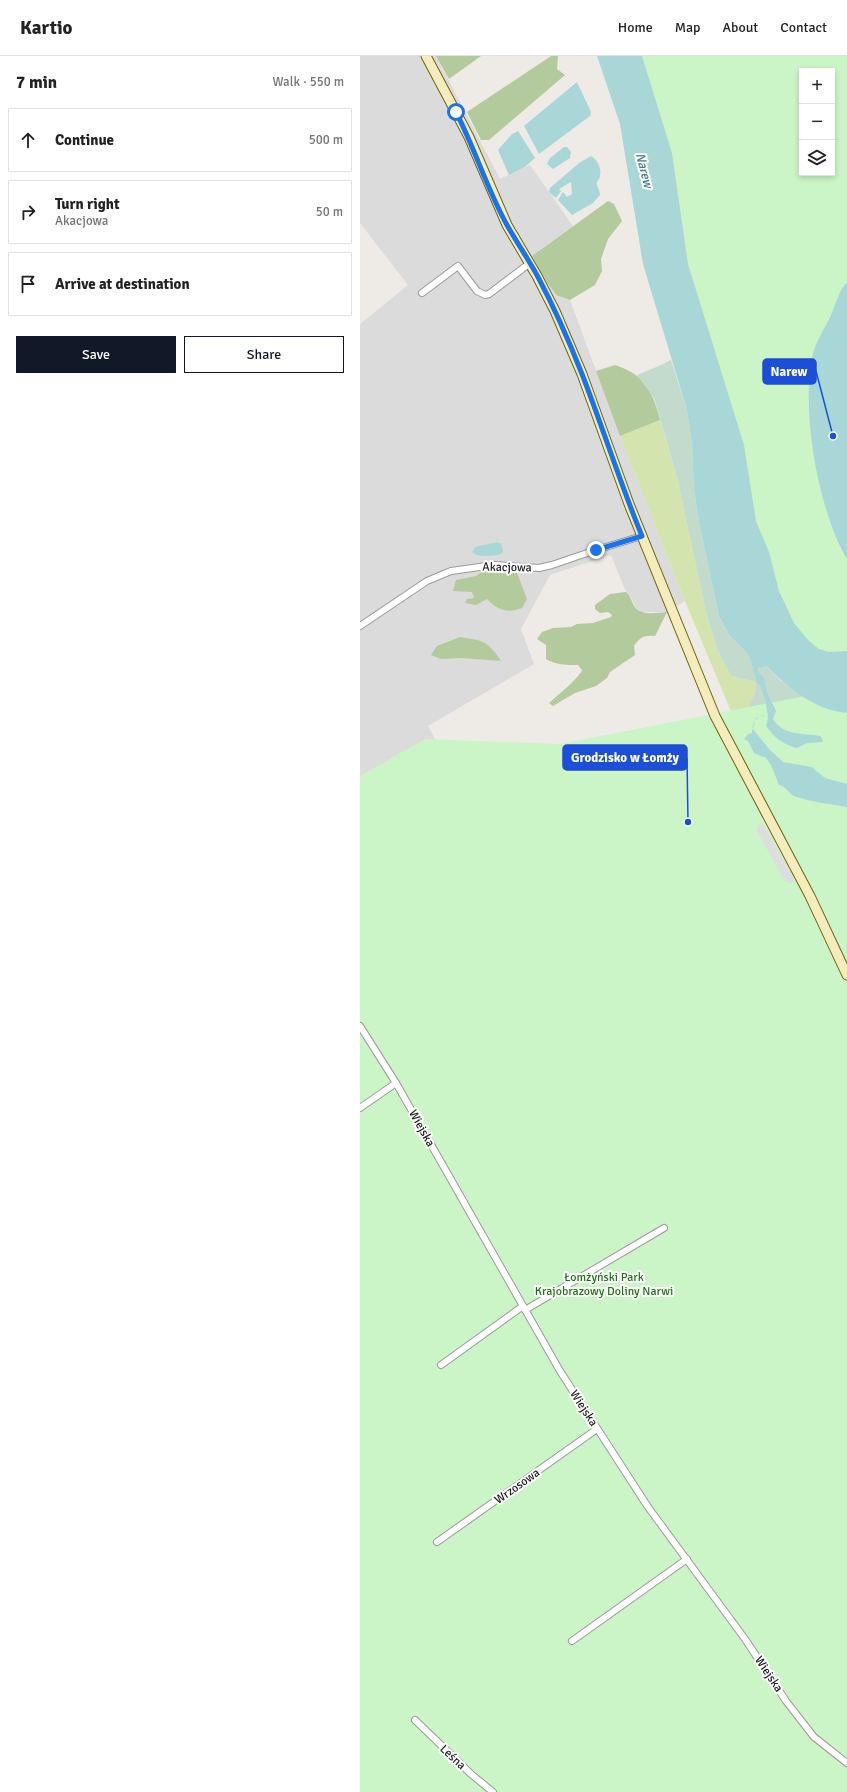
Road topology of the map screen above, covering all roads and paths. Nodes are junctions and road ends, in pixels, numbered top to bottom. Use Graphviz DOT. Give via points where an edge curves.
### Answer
graph roads {
  1 [pos="426,56"];
  2 [pos="530,263"];
  3 [pos="422,293"];
  4 [pos="642,536"];
  5 [pos="360,626"];
  6 [pos="847,975"];
  7 [pos="360,1026"];
  8 [pos="396,1083"];
  9 [pos="360,1108"];
  10 [pos="664,1228"];
  11 [pos="524,1308"];
  12 [pos="441,1365"];
  13 [pos="598,1429"];
  14 [pos="437,1542"];
  15 [pos="687,1559"];
  16 [pos="572,1641"];
  17 [pos="415,1720"];
  18 [pos="847,1763"];
  19 [pos="493,1792"];
  1 -- 2 [label="street" via="469,137 507,225"];
  2 -- 3 [label="street" via="485,295 477,291 458,266"];
  2 -- 4 [label="street" via="555,310 582,374"];
  4 -- 5 [label="street, Akacjowa" via="546,566 529,568 494,565 451,571 428,581"];
  4 -- 6 [label="street" via="715,716 810,896"];
  7 -- 8 [label="street, Wiejska"];
  8 -- 9 [label="street"];
  8 -- 11 [label="street, Wiejska"];
  10 -- 11 [label="street"];
  11 -- 12 [label="street"];
  11 -- 13 [label="street, Wiejska" via="560,1371"];
  13 -- 14 [label="street, Wrzosowa"];
  13 -- 15 [label="street, Wiejska" via="648,1507"];
  15 -- 16 [label="street"];
  15 -- 18 [label="street, Wiejska" via="814,1737"];
  17 -- 19 [label="street, Leśna"];
}
